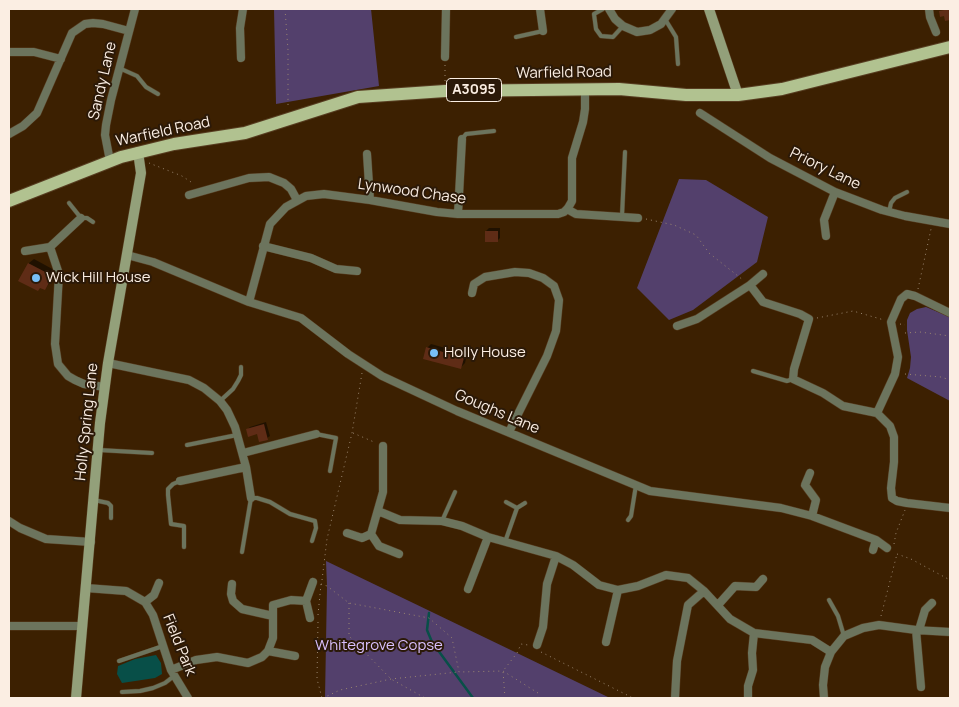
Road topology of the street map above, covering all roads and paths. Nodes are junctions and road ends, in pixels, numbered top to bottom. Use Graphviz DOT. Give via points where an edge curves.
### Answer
graph roads {
  1 [pos="135,9"];
  2 [pos="243,9"];
  3 [pos="285,9"];
  4 [pos="446,9"];
  5 [pos="540,9"];
  6 [pos="603,9"];
  7 [pos="609,9"];
  8 [pos="672,9"];
  9 [pos="709,9"];
  10 [pos="929,9"];
  11 [pos="665,19"];
  12 [pos="623,26"];
  13 [pos="543,31"];
  14 [pos="129,32"];
  15 [pos="936,32"];
  16 [pos="516,37"];
  17 [pos="950,47"];
  18 [pos="9,52"];
  19 [pos="445,57"];
  20 [pos="60,58"];
  21 [pos="241,58"];
  22 [pos="678,64"];
  23 [pos="119,68"];
  24 [pos="585,90"];
  25 [pos="445,91"];
  26 [pos="158,94"];
  27 [pos="738,95"];
  28 [pos="700,113"];
  29 [pos="288,119"];
  30 [pos="494,130"];
  31 [pos="9,134"];
  32 [pos="462,139"];
  33 [pos="138,152"];
  34 [pos="625,152"];
  35 [pos="366,154"];
  36 [pos="110,160"];
  37 [pos="147,162"];
  38 [pos="194,184"];
  39 [pos="835,192"];
  40 [pos="907,192"];
  41 [pos="297,200"];
  42 [pos="370,200"];
  43 [pos="9,201"];
  44 [pos="70,203"];
  45 [pos="567,209"];
  46 [pos="889,212"];
  47 [pos="458,214"];
  48 [pos="622,216"];
  49 [pos="82,218"];
  50 [pos="638,218"];
  51 [pos="94,222"];
  52 [pos="933,222"];
  53 [pos="950,224"];
  54 [pos="826,236"];
  55 [pos="263,246"];
  56 [pos="50,247"];
  57 [pos="25,251"];
  58 [pos="127,255"];
  59 [pos="357,271"];
  60 [pos="763,274"];
  61 [pos="750,285"];
  62 [pos="918,291"];
  63 [pos="472,293"];
  64 [pos="249,302"];
  65 [pos="950,313"];
  66 [pos="809,319"];
  67 [pos="883,320"];
  68 [pos="677,326"];
  69 [pos="905,333"];
  70 [pos="950,336"];
  71 [pos="108,363"];
  72 [pos="364,366"];
  73 [pos="241,367"];
  74 [pos="753,371"];
  75 [pos="905,374"];
  76 [pos="793,379"];
  77 [pos="950,380"];
  78 [pos="104,388"];
  79 [pos="220,401"];
  80 [pos="877,413"];
  81 [pos="509,432"];
  82 [pos="352,433"];
  83 [pos="316,434"];
  84 [pos="237,435"];
  85 [pos="188,445"];
  86 [pos="383,446"];
  87 [pos="97,450"];
  88 [pos="152,453"];
  89 [pos="243,454"];
  90 [pos="246,467"];
  91 [pos="330,471"];
  92 [pos="810,473"];
  93 [pos="180,482"];
  94 [pos="636,485"];
  95 [pos="455,492"];
  96 [pos="250,498"];
  97 [pos="94,500"];
  98 [pos="506,502"];
  99 [pos="525,503"];
  100 [pos="517,508"];
  101 [pos="950,508"];
  102 [pos="905,510"];
  103 [pos="378,511"];
  104 [pos="812,516"];
  105 [pos="111,518"];
  106 [pos="9,520"];
  107 [pos="628,520"];
  108 [pos="442,521"];
  109 [pos="347,533"];
  110 [pos="371,534"];
  111 [pos="488,537"];
  112 [pos="876,540"];
  113 [pos="312,541"];
  114 [pos="91,542"];
  115 [pos="505,542"];
  116 [pos="184,547"];
  117 [pos="889,548"];
  118 [pos="873,550"];
  119 [pos="242,552"];
  120 [pos="399,554"];
  121 [pos="556,556"];
  122 [pos="764,579"];
  123 [pos="950,580"];
  124 [pos="159,583"];
  125 [pos="317,583"];
  126 [pos="232,584"];
  127 [pos="86,588"];
  128 [pos="468,589"];
  129 [pos="618,590"];
  130 [pos="704,591"];
  131 [pos="306,600"];
  132 [pos="829,600"];
  133 [pos="145,602"];
  134 [pos="349,603"];
  135 [pos="932,603"];
  136 [pos="718,605"];
  137 [pos="273,616"];
  138 [pos="310,618"];
  139 [pos="879,625"];
  140 [pos="9,626"];
  141 [pos="83,626"];
  142 [pos="918,630"];
  143 [pos="950,632"];
  144 [pos="754,633"];
  145 [pos="844,636"];
  146 [pos="606,642"];
  147 [pos="163,646"];
  148 [pos="537,646"];
  149 [pos="268,651"];
  150 [pos="831,652"];
  151 [pos="295,656"];
  152 [pos="119,661"];
  153 [pos="503,671"];
  154 [pos="459,672"];
  155 [pos="173,673"];
  156 [pos="391,679"];
  157 [pos="920,687"];
  158 [pos="122,692"];
  159 [pos="76,698"];
  160 [pos="188,698"];
  161 [pos="322,698"];
  162 [pos="425,698"];
  163 [pos="505,698"];
  164 [pos="538,698"];
  165 [pos="633,698"];
  166 [pos="675,698"];
  167 [pos="748,698"];
  168 [pos="824,698"];
  1 -- 14 [label="street, Sandy Lane"];
  2 -- 21 [label="street"];
  3 -- 29 [label="path"];
  4 -- 19 [label="street"];
  5 -- 13 [label="street"];
  6 -- 12 [label="lane" via="594,14 596,29 601,36 613,37"];
  7 -- 12 [label="street"];
  8 -- 11 [label="street"];
  9 -- 27 [label="street"];
  10 -- 15 [label="street"];
  11 -- 12 [label="street" via="650,30 637,32"];
  11 -- 22 [label="lane" via="676,37"];
  13 -- 16 [label="lane"];
  14 -- 20 [label="street" via="103,24 85,24 72,33"];
  14 -- 23 [label="street, Sandy Lane"];
  17 -- 27 [label="main road, Warfield Road / A3095" via="782,89"];
  18 -- 20 [label="street" via="34,52"];
  19 -- 25 [label="path"];
  20 -- 31 [label="street" via="36,113"];
  23 -- 26 [label="lane" via="137,76 146,88"];
  23 -- 36 [label="street, Sandy Lane" via="106,124"];
  24 -- 25 [label="main road, Warfield Road / A3095"];
  24 -- 27 [label="main road, Warfield Road / A3095"];
  24 -- 45 [label="street" via="586,109 572,158 572,201"];
  25 -- 29 [label="main road, Warfield Road / A3095" via="358,97"];
  28 -- 39 [label="street, Priory Lane" via="770,158"];
  29 -- 33 [label="main road, Warfield Road / A3095" via="245,133"];
  30 -- 32 [label="lane" via="466,134"];
  32 -- 47 [label="street"];
  33 -- 36 [label="main road, Warfield Road / A3095"];
  33 -- 58 [label="street, Holly Spring Lane" via="141,173"];
  34 -- 48 [label="lane"];
  35 -- 42 [label="street"];
  36 -- 43 [label="main road, Warfield Road / A3095"];
  37 -- 38 [label="path"];
  38 -- 41 [label="street" via="193,194 249,178 269,177 284,183"];
  39 -- 46 [label="street, Priory Lane"];
  39 -- 54 [label="street" via="824,220"];
  40 -- 46 [label="lane" via="895,198"];
  41 -- 42 [label="street, Lynwood Chase" via="324,194"];
  41 -- 55 [label="street, Lynwood Chase" via="270,224"];
  42 -- 47 [label="street, Lynwood Chase"];
  44 -- 49 [label="lane"];
  45 -- 47 [label="street, Lynwood Chase" via="558,214"];
  45 -- 48 [label="street, Lynwood Chase" via="576,214"];
  46 -- 52 [label="street, Priory Lane"];
  48 -- 50 [label="street, Lynwood Chase"];
  49 -- 51 [label="lane"];
  49 -- 56 [label="street"];
  50 -- 61 [label="path" via="674,225 696,235 709,253"];
  52 -- 53 [label="street, Priory Lane"];
  52 -- 62 [label="path"];
  55 -- 59 [label="street" via="311,258 336,269"];
  55 -- 64 [label="street, Lynwood Chase"];
  56 -- 57 [label="street"];
  56 -- 78 [label="street" via="59,274 55,344 58,364 75,380"];
  58 -- 64 [label="street, Goughs Lane"];
  58 -- 71 [label="street, Holly Spring Lane"];
  60 -- 61 [label="street"];
  61 -- 66 [label="street" via="763,302"];
  61 -- 68 [label="street" via="697,318"];
  63 -- 81 [label="street" via="474,284 484,276 529,273 554,286 559,300 556,331 547,356"];
  64 -- 72 [label="street, Goughs Lane" via="301,318"];
  65 -- 80 [label="street" via="915,296 907,294 901,299 891,322 898,357 895,374"];
  66 -- 67 [label="path" via="853,312"];
  66 -- 76 [label="street"];
  69 -- 70 [label="path"];
  71 -- 78 [label="street, Holly Spring Lane"];
  71 -- 79 [label="street" via="189,380"];
  72 -- 81 [label="street, Goughs Lane"];
  72 -- 82 [label="path"];
  73 -- 79 [label="lane" via="238,381"];
  74 -- 76 [label="lane" via="787,381"];
  75 -- 77 [label="path"];
  76 -- 80 [label="street" via="843,406"];
  78 -- 87 [label="street, Holly Spring Lane"];
  79 -- 84 [label="street"];
  80 -- 101 [label="street" via="890,426 894,437 892,498"];
  81 -- 94 [label="street, Goughs Lane"];
  82 -- 86 [label="path"];
  82 -- 125 [label="path"];
  83 -- 89 [label="street"];
  83 -- 91 [label="lane" via="336,438"];
  84 -- 85 [label="lane"];
  84 -- 89 [label="street"];
  86 -- 103 [label="street" via="383,492"];
  87 -- 88 [label="lane"];
  87 -- 97 [label="street, Holly Spring Lane"];
  89 -- 90 [label="street"];
  90 -- 93 [label="street"];
  90 -- 96 [label="street"];
  92 -- 104 [label="street" via="805,485 816,500"];
  93 -- 116 [label="lane" via="168,489 168,495 171,524 184,526"];
  94 -- 104 [label="street, Goughs Lane" via="650,491 781,508"];
  94 -- 107 [label="lane"];
  95 -- 108 [label="lane"];
  96 -- 113 [label="lane" via="264,500 290,514 315,521"];
  96 -- 119 [label="lane"];
  97 -- 105 [label="lane" via="108,503"];
  97 -- 114 [label="street, Holly Spring Lane"];
  98 -- 100 [label="lane"];
  99 -- 100 [label="lane"];
  100 -- 115 [label="lane"];
  102 -- 117 [label="path" via="894,543"];
  103 -- 108 [label="street" via="400,520"];
  103 -- 110 [label="street"];
  104 -- 112 [label="street, Goughs Lane"];
  106 -- 114 [label="street" via="26,532 46,539"];
  108 -- 111 [label="street"];
  109 -- 110 [label="street" via="362,538"];
  110 -- 120 [label="street" via="379,546"];
  111 -- 115 [label="street"];
  111 -- 128 [label="street"];
  112 -- 117 [label="street, Goughs Lane"];
  112 -- 118 [label="street"];
  114 -- 127 [label="street, Holly Spring Lane"];
  115 -- 121 [label="street"];
  121 -- 129 [label="street" via="599,585"];
  121 -- 148 [label="street" via="547,584"];
  122 -- 136 [label="street" via="756,586 735,586"];
  123 -- 139 [label="path" via="897,554"];
  124 -- 133 [label="street, Field Park" via="154,595"];
  125 -- 131 [label="street"];
  125 -- 134 [label="path" via="328,586"];
  125 -- 161 [label="path" via="317,680"];
  126 -- 137 [label="street" via="233,601 242,609"];
  127 -- 133 [label="street, Field Park" via="126,591"];
  127 -- 141 [label="street, Holly Spring Lane"];
  129 -- 130 [label="street" via="666,575 688,578"];
  129 -- 146 [label="street"];
  130 -- 136 [label="street"];
  130 -- 166 [label="street" via="688,605 677,661"];
  131 -- 137 [label="street" via="273,605"];
  131 -- 138 [label="street"];
  132 -- 145 [label="lane"];
  133 -- 147 [label="street, Field Park"];
  134 -- 154 [label="path" via="429,618 452,638"];
  134 -- 156 [label="path" via="350,636"];
  135 -- 142 [label="street" via="925,610"];
  136 -- 144 [label="street" via="730,619"];
  137 -- 149 [label="street" via="273,638"];
  139 -- 142 [label="street"];
  139 -- 145 [label="street"];
  140 -- 141 [label="street"];
  141 -- 159 [label="street, Holly Spring Lane"];
  142 -- 143 [label="street"];
  142 -- 157 [label="street"];
  144 -- 150 [label="street" via="812,640"];
  144 -- 167 [label="street"];
  145 -- 150 [label="street"];
  147 -- 152 [label="lane"];
  147 -- 155 [label="street, Field Park"];
  148 -- 153 [label="path" via="521,644"];
  148 -- 165 [label="path" via="543,654"];
  149 -- 151 [label="street"];
  149 -- 155 [label="street" via="248,663 217,657 196,660"];
  150 -- 168 [label="street" via="824,667"];
  153 -- 154 [label="path"];
  153 -- 163 [label="path"];
  153 -- 164 [label="path" via="538,693"];
  154 -- 156 [label="path"];
  155 -- 158 [label="lane" via="165,683 153,688"];
  155 -- 160 [label="street, Field Park"];
  156 -- 161 [label="path" via="340,690"];
  156 -- 162 [label="path"];
}
